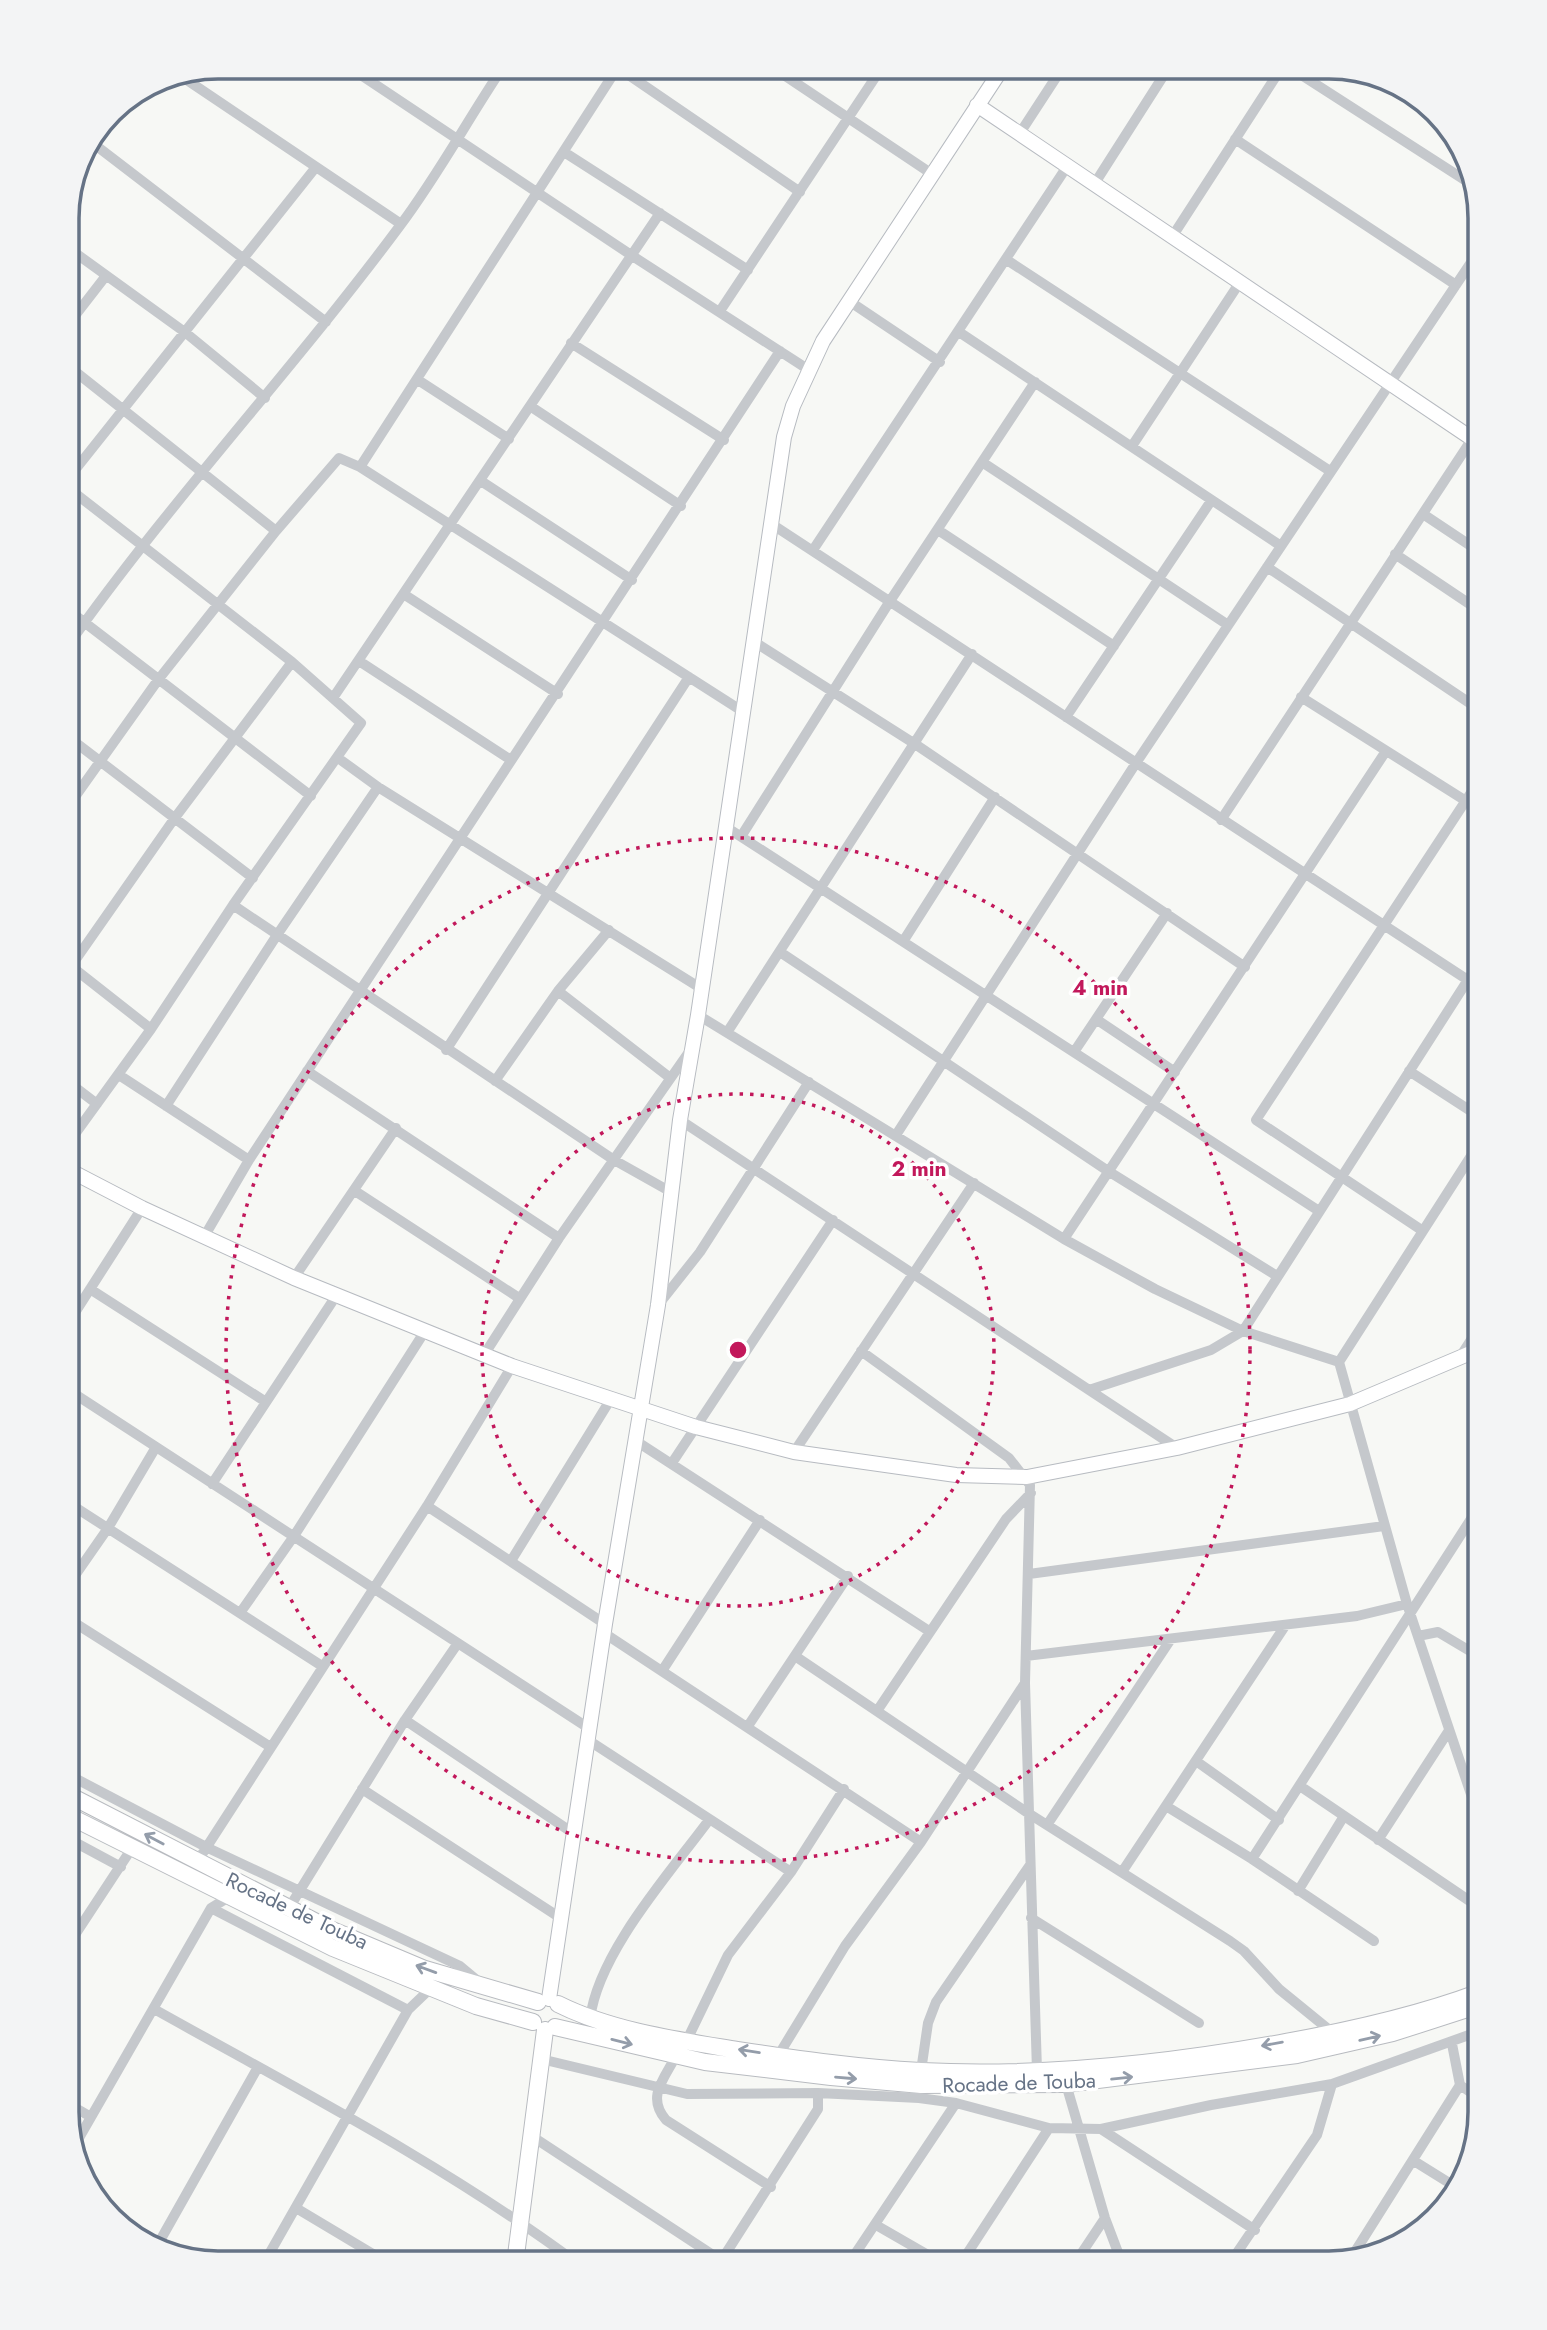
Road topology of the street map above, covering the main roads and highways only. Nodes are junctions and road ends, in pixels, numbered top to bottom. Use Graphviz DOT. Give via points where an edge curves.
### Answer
graph roads {
  1 [pos="79,1801"];
  2 [pos="79,1822"];
  3 [pos="1468,1996"];
  4 [pos="548,2002"];
  5 [pos="1468,2010"];
  6 [pos="544,2027"];
  7 [pos="920,2085"];
  8 [pos="517,2251"];
  4 -- 1 [label="main road, Rocade de Touba, one-way" via="425,1969 289,1908"];
  2 -- 6 [label="main road, Rocade de Touba" via="333,1948 430,1989"];
  3 -- 7 [label="main road, Rocade de Touba, one-way" via="1333,2033 1224,2053"];
  4 -- 6 [label="main road" via="531,2011"];
  4 -- 6 [label="main road" via="561,2019"];
  7 -- 4 [label="main road, Rocade de Touba, one-way" via="686,2042 590,2019"];
  7 -- 5 [label="main road, Rocade de Touba, one-way" via="1066,2084 1297,2055"];
  6 -- 7 [label="main road, Rocade de Touba, one-way" via="765,2070"];
  6 -- 8 [label="main road"];
}
